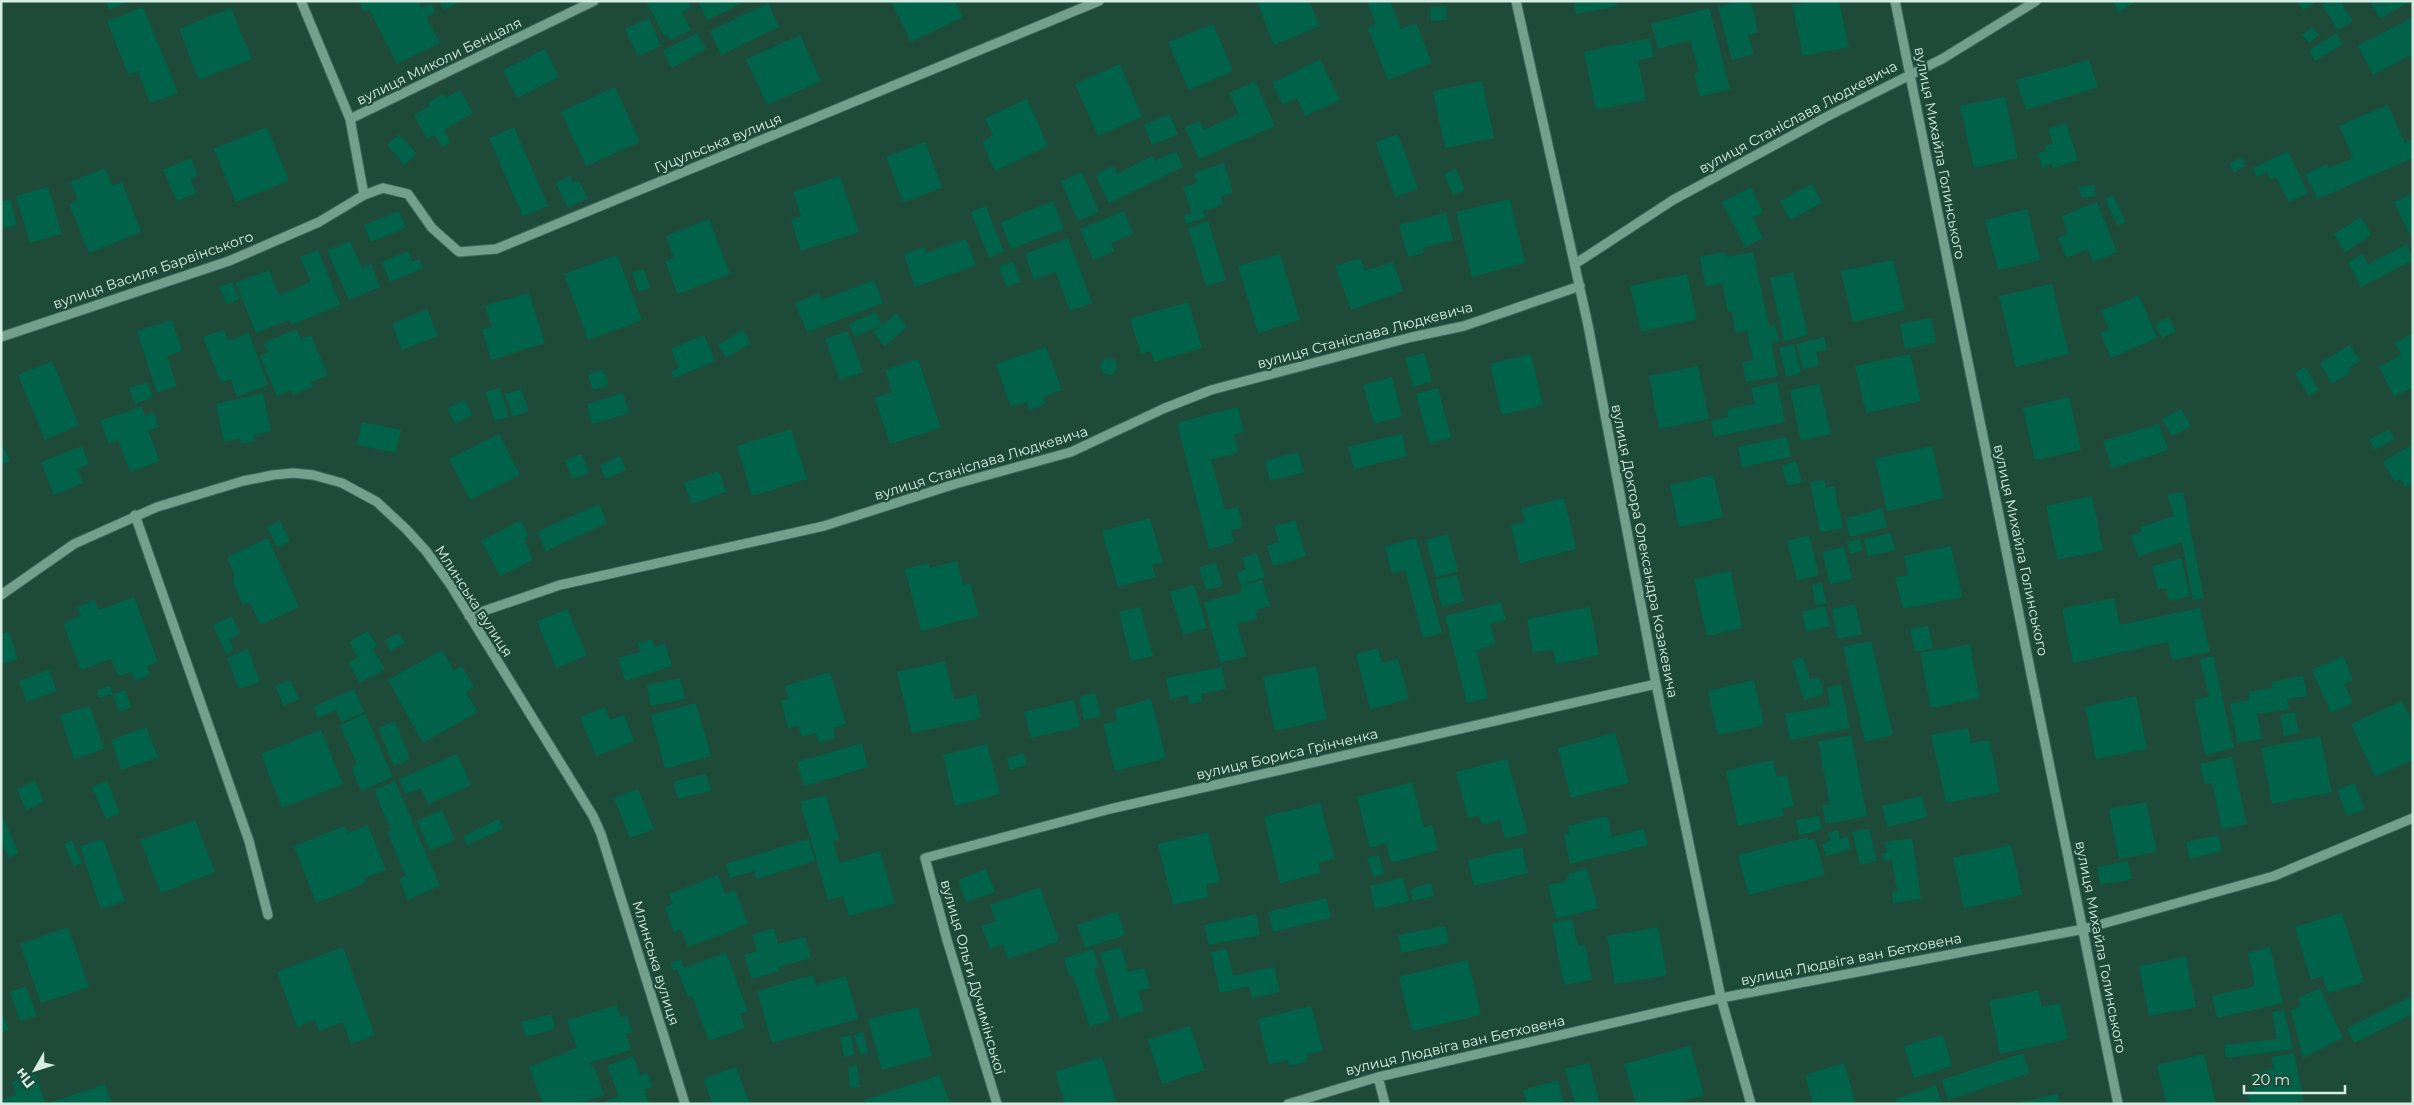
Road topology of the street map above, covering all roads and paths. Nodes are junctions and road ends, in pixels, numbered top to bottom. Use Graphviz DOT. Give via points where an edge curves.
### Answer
graph roads {
  1 [pos="301,1"];
  2 [pos="594,1"];
  3 [pos="1099,1"];
  4 [pos="1516,1"];
  5 [pos="1895,1"];
  6 [pos="2036,1"];
  7 [pos="1910,73"];
  8 [pos="350,120"];
  9 [pos="364,195"];
  10 [pos="1575,264"];
  11 [pos="1580,286"];
  12 [pos="1,337"];
  13 [pos="135,516"];
  14 [pos="1,595"];
  15 [pos="469,616"];
  16 [pos="1656,684"];
  17 [pos="2413,818"];
  18 [pos="925,858"];
  19 [pos="268,915"];
  20 [pos="2084,929"];
  21 [pos="1721,998"];
  22 [pos="1378,1077"];
  23 [pos="685,1104"];
  24 [pos="997,1104"];
  25 [pos="1288,1104"];
  26 [pos="1385,1104"];
  27 [pos="1752,1104"];
  28 [pos="2118,1104"];
  1 -- 8 [label="street, вулиця Миколи Бенцаля"];
  2 -- 8 [label="street, вулиця Миколи Бенцаля"];
  3 -- 9 [label="street, Гуцульська вулиця" via="496,249 459,252 432,228 408,194 383,188"];
  4 -- 10 [label="street, вулиця Доктора Олександра Козакевича"];
  5 -- 7 [label="street, вулиця Михайла Голинського"];
  6 -- 7 [label="street, вулиця Станіслава Людкевича" via="1942,59"];
  7 -- 10 [label="street, вулиця Станіслава Людкевича" via="1674,200"];
  7 -- 20 [label="street, вулиця Михайла Голинського"];
  8 -- 9 [label="street, вулиця Миколи Бенцаля"];
  9 -- 12 [label="street, вулиця Василя Барвінського" via="319,222 228,261"];
  10 -- 11 [label="street, вулиця Доктора Олександра Козакевича"];
  11 -- 15 [label="street, вулиця Станіслава Людкевича" via="1464,326 1210,390 1071,452 955,484 824,526 560,585"];
  11 -- 16 [label="street, вулиця Доктора Олександра Козакевича"];
  13 -- 14 [label="street, Млинська вулиця" via="74,544"];
  13 -- 15 [label="street, Млинська вулиця" via="205,492 266,477 293,473 322,477 360,492 392,514 426,551"];
  13 -- 19 [label="street" via="249,841"];
  15 -- 23 [label="street, Млинська вулиця" via="583,798 601,834"];
  16 -- 18 [label="street, вулиця Бориса Грінченка" via="1110,809"];
  16 -- 21 [label="street, вулиця Доктора Олександра Козакевича"];
  17 -- 20 [label="street, вулиця Людвіга ван Бетховена" via="2274,876"];
  18 -- 24 [label="street, вулиця Ольги Дучимінської"];
  20 -- 21 [label="street, вулиця Людвіга ван Бетховена"];
  20 -- 28 [label="street, вулиця Михайла Голинського"];
  21 -- 22 [label="street, вулиця Людвіга ван Бетховена"];
  21 -- 27 [label="street, вулиця Доктора Олександра Козакевича"];
  22 -- 25 [label="street, вулиця Людвіга ван Бетховена"];
  22 -- 26 [label="street"];
}
